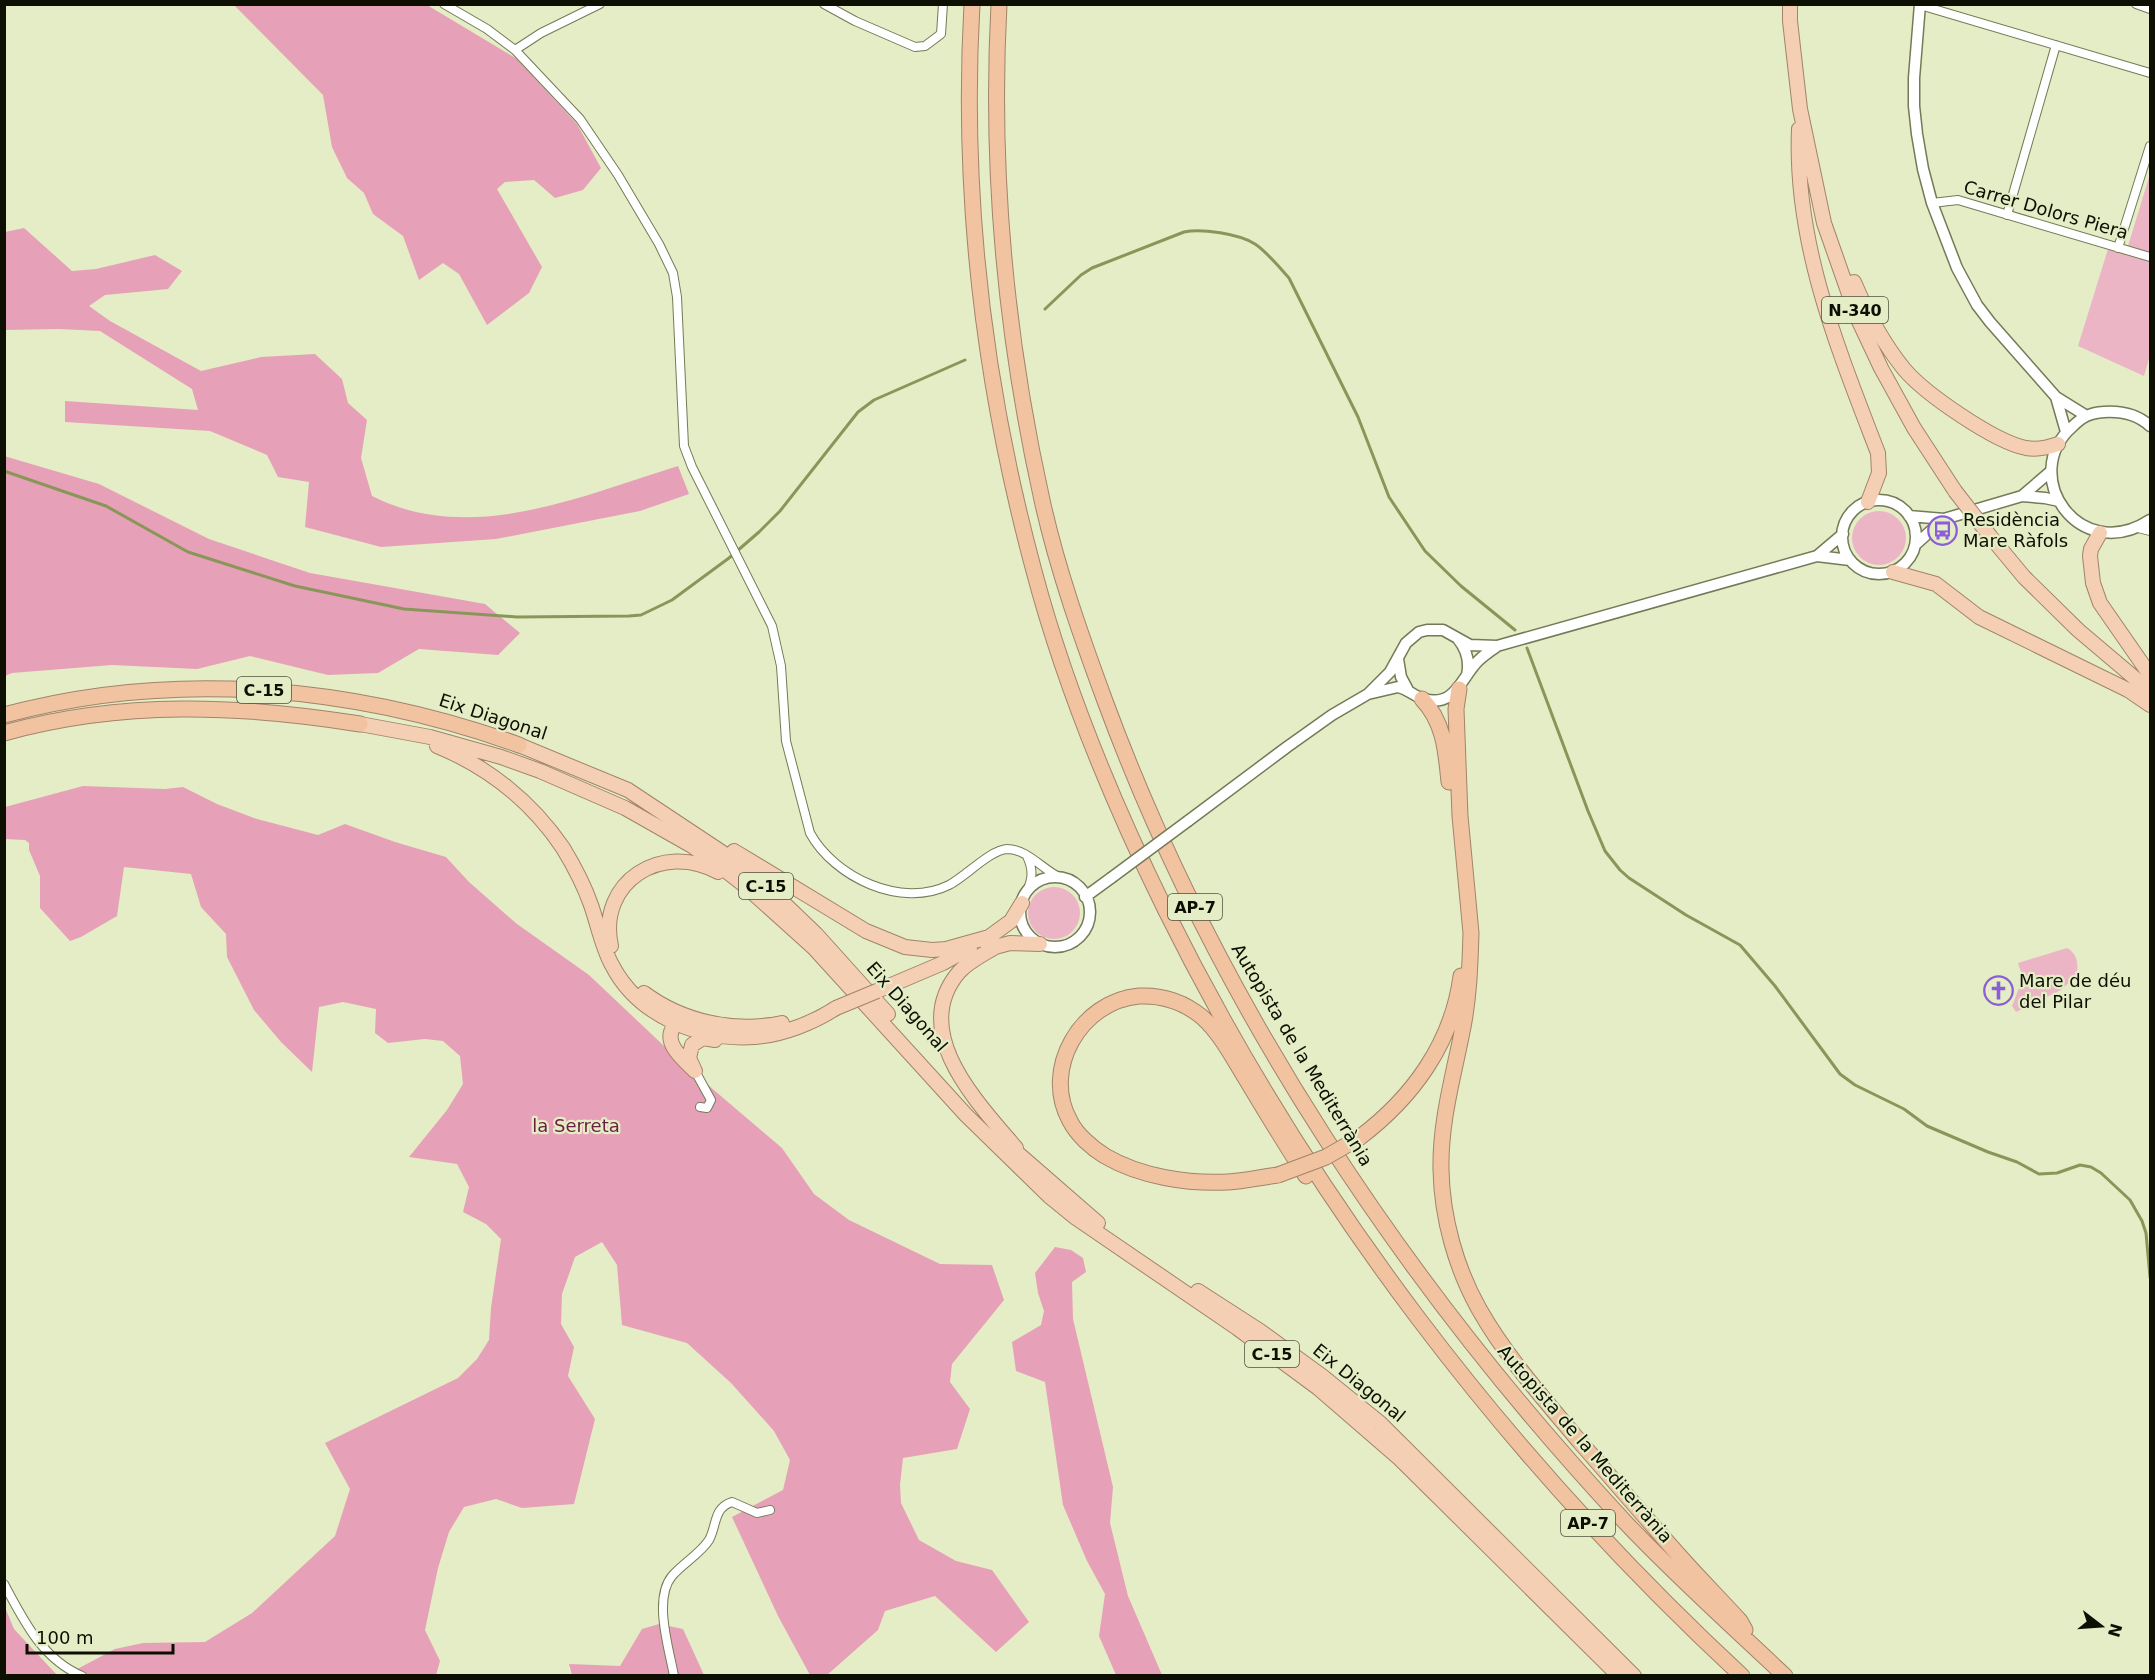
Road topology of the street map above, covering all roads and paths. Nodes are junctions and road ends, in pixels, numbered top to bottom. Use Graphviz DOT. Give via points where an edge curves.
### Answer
graph roads {
  1 [pos="444,4"];
  2 [pos="600,4"];
  3 [pos="824,4"];
  4 [pos="943,4"];
  5 [pos="972,4"];
  6 [pos="999,4"];
  7 [pos="1790,4"];
  8 [pos="2136,4"];
  9 [pos="1920,5"];
  10 [pos="2151,9"];
  11 [pos="2056,45"];
  12 [pos="515,50"];
  13 [pos="2151,73"];
  14 [pos="1800,109"];
  15 [pos="2151,146"];
  16 [pos="1932,203"];
  17 [pos="2007,214"];
  18 [pos="2118,248"];
  19 [pos="2151,257"];
  20 [pos="2056,397"];
  21 [pos="2085,415"];
  22 [pos="2151,426"];
  23 [pos="2066,432"];
  24 [pos="2058,444"];
  25 [pos="2050,472"];
  26 [pos="2022,496"];
  27 [pos="2059,501"];
  28 [pos="1868,502"];
  29 [pos="1909,516"];
  30 [pos="1944,519"];
  31 [pos="2151,520"];
  32 [pos="2138,528"];
  33 [pos="2151,531"];
  34 [pos="2100,533"];
  35 [pos="1843,534"];
  36 [pos="1915,545"];
  37 [pos="1817,556"];
  38 [pos="1850,560"];
  39 [pos="1893,572"];
  40 [pos="1458,639"];
  41 [pos="1497,646"];
  42 [pos="1398,658"];
  43 [pos="2151,675"];
  44 [pos="1463,682"];
  45 [pos="1408,690"];
  46 [pos="2151,691"];
  47 [pos="1368,694"];
  48 [pos="1422,699"];
  49 [pos="2151,705"];
  50 [pos="4,715"];
  51 [pos="360,724"];
  52 [pos="4,733"];
  53 [pos="519,746"];
  54 [pos="628,790"];
  55 [pos="1024,854"];
  56 [pos="1059,877"];
  57 [pos="1024,897"];
  58 [pos="1085,897"];
  59 [pos="774,910"];
  60 [pos="993,942"];
  61 [pos="1040,944"];
  62 [pos="636,997"];
  63 [pos="678,1024"];
  64 [pos="755,1032"];
  65 [pos="672,1046"];
  66 [pos="694,1071"];
  67 [pos="700,1107"];
  68 [pos="1030,1166"];
  69 [pos="1449,1357"];
  70 [pos="770,1510"];
  71 [pos="4,1584"];
  72 [pos="1755,1648"];
  73 [pos="82,1676"];
  74 [pos="674,1676"];
  75 [pos="1619,1676"];
  76 [pos="1634,1676"];
  77 [pos="1742,1676"];
  78 [pos="1785,1676"];
  1 -- 12 [label="street"];
  2 -- 12 [label="street"];
  3 -- 4 [label="street" via="915,46 925,46 941,34"];
  5 -- 69 [label="highway, AP-7" via="970,180 987,350 1008,468 1034,574 1080,715 1148,873 1240,1049 1338,1205"];
  6 -- 72 [label="highway, Autopista de la Mediterrània / AP-7" via="997,117 1001,225 1011,325 1027,423 1042,501 1068,593 1117,733 1153,819 1213,943 1273,1051 1352,1176 1437,1298 1504,1384 1594,1488 1697,1596"];
  7 -- 14 [label="highway, N-340"];
  8 -- 10 [label="street"];
  9 -- 11 [label="street"];
  9 -- 16 [label="street" via="1914,106"];
  11 -- 13 [label="street"];
  11 -- 17 [label="street"];
  12 -- 55 [label="street" via="580,119 638,208 673,273 684,446 772,626 778,647 786,741 810,833 823,854 867,882 907,894 947,886 1001,850"];
  14 -- 24 [label="highway" via="1814,145 1840,253 1869,318 1906,371 1960,415 2013,444 2037,450"];
  14 -- 28 [label="highway" via="1797,157 1801,205 1820,294 1878,453 1879,473"];
  14 -- 46 [label="highway, N-340, bridge" via="1824,223 1857,317 1914,428 1955,491 2024,577 2078,630"];
  15 -- 18 [label="street"];
  16 -- 17 [label="street, Carrer Dolors Piera" via="1958,200"];
  16 -- 20 [label="street" via="1957,268 1977,305"];
  17 -- 18 [label="street, Carrer Dolors Piera"];
  18 -- 19 [label="street, Carrer Dolors Piera"];
  20 -- 21 [label="street"];
  20 -- 23 [label="street"];
  21 -- 22 [label="street" via="2121,411"];
  21 -- 23 [label="street"];
  23 -- 24 [label="street"];
  24 -- 25 [label="street"];
  25 -- 26 [label="street"];
  25 -- 27 [label="street"];
  26 -- 27 [label="street"];
  26 -- 30 [label="street"];
  27 -- 34 [label="street" via="2080,525"];
  28 -- 29 [label="street" via="1892,503"];
  28 -- 35 [label="street" via="1850,516"];
  29 -- 30 [label="street"];
  29 -- 36 [label="street" via="1916,533"];
  30 -- 36 [label="street"];
  31 -- 32 [label="street"];
  32 -- 33 [label="street"];
  32 -- 34 [label="street"];
  34 -- 43 [label="highway" via="2090,556 2100,603"];
  35 -- 37 [label="street"];
  35 -- 38 [label="street"];
  36 -- 39 [label="street" via="1908,560"];
  37 -- 38 [label="street"];
  37 -- 41 [label="street"];
  38 -- 39 [label="street" via="1865,571"];
  39 -- 49 [label="highway" via="1936,584 1978,617"];
  40 -- 41 [label="street" via="1479,647"];
  40 -- 42 [label="street" via="1436,629 1419,632 1406,643"];
  40 -- 44 [label="street" via="1467,654"];
  41 -- 44 [label="street"];
  42 -- 45 [label="street"];
  42 -- 47 [label="street"];
  44 -- 48 [label="street" via="1450,696"];
  44 -- 72 [label="highway" via="1456,709 1470,959 1463,1031 1446,1107 1441,1172 1447,1223 1457,1258 1478,1308 1502,1344 1557,1415 1740,1621"];
  45 -- 47 [label="street" via="1393,687"];
  45 -- 48 [label="street"];
  47 -- 58 [label="street, bridge" via="1287,747"];
  48 -- 69 [label="highway, bridge" via="1437,720 1447,753 1463,942 1459,987 1449,1022 1426,1069 1389,1114 1326,1157 1278,1174 1229,1182 1193,1181 1123,1164 1092,1146 1070,1121 1061,1091 1065,1054 1079,1028 1102,1008 1129,997 1159,997 1178,1002 1201,1016 1221,1038 1292,1153 1366,1262 1400,1306"];
  50 -- 53 [label="highway, Eix Diagonal / C-15" via="97,696 169,689 240,689 312,694 383,706 453,722"];
  51 -- 52 [label="highway, Eix Diagonal / C-15" via="272,712 172,709 111,711"];
  51 -- 59 [label="highway, Eix Diagonal / C-15" via="430,737 501,757 625,808 692,846"];
  51 -- 62 [label="highway" via="459,756 523,800 573,864 612,966"];
  53 -- 54 [label="highway, Eix Diagonal / C-15"];
  54 -- 60 [label="highway" via="665,808 866,931 893,943 932,950"];
  54 -- 68 [label="highway, Eix Diagonal / C-15" via="729,856 784,903 843,963 956,1095"];
  55 -- 56 [label="street"];
  55 -- 57 [label="street" via="1032,872"];
  56 -- 57 [label="street" via="1041,880"];
  56 -- 58 [label="street" via="1077,886"];
  57 -- 60 [label="highway"];
  57 -- 61 [label="street" via="1021,921 1026,933"];
  58 -- 61 [label="street" via="1089,919 1080,936 1056,947"];
  59 -- 64 [label="highway" via="712,869 677,860 651,866 635,876 617,898 610,918 615,957 623,972 644,993 694,1018"];
  59 -- 75 [label="highway, Eix Diagonal / C-15" via="814,948 966,1115 1049,1196 1318,1389 1400,1459"];
  60 -- 61 [label="highway"];
  60 -- 64 [label="highway, bridge" via="796,1027"];
  60 -- 68 [label="highway" via="953,981 943,1004 942,1028 950,1058 963,1081"];
  62 -- 63 [label="highway"];
  62 -- 65 [label="highway"];
  63 -- 64 [label="highway"];
  63 -- 65 [label="highway" via="670,1033"];
  64 -- 66 [label="highway" via="727,1041 699,1040 689,1054"];
  65 -- 66 [label="highway"];
  66 -- 67 [label="street" via="711,1100 707,1108"];
  68 -- 76 [label="highway, Eix Diagonal / C-15" via="1098,1223 1260,1331 1380,1423"];
  69 -- 77 [label="highway, AP-7" via="1582,1516"];
  70 -- 74 [label="street" via="757,1513 732,1502 723,1506 716,1515 709,1540 668,1582 663,1606"];
  71 -- 73 [label="street" via="42,1647"];
  72 -- 78 [label="highway, Autopista de la Mediterrània / AP-7"];
}
